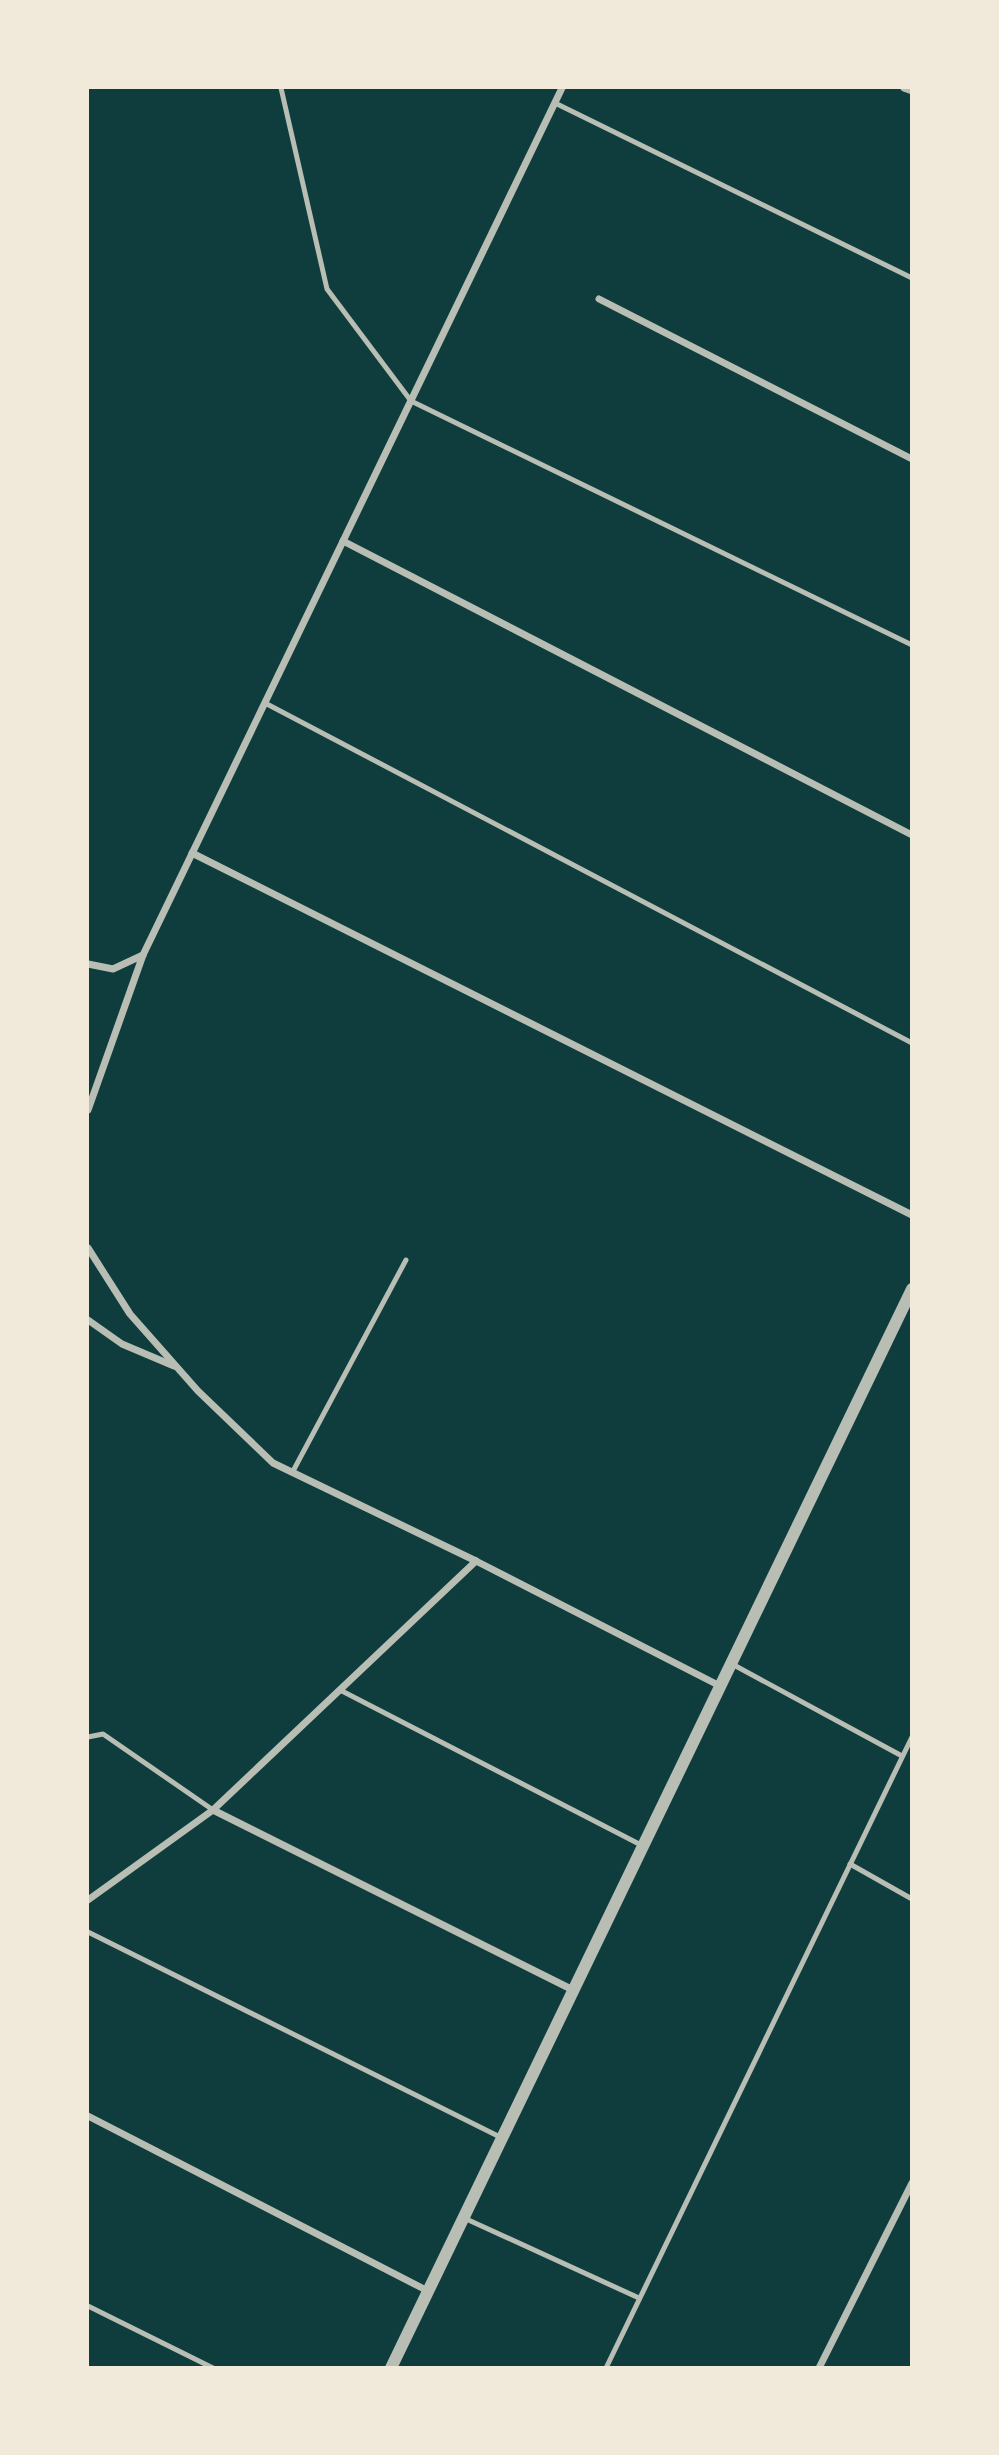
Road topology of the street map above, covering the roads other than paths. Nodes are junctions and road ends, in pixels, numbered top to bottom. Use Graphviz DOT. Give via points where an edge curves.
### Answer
graph roads {
  1 [pos="281,88"];
  2 [pos="562,88"];
  3 [pos="904,88"];
  4 [pos="912,92"];
  5 [pos="555,103"];
  6 [pos="912,278"];
  7 [pos="599,299"];
  8 [pos="411,401"];
  9 [pos="912,459"];
  10 [pos="343,541"];
  11 [pos="912,645"];
  12 [pos="265,703"];
  13 [pos="912,835"];
  14 [pos="192,853"];
  15 [pos="143,955"];
  16 [pos="88,964"];
  17 [pos="912,1043"];
  18 [pos="88,1110"];
  19 [pos="912,1215"];
  20 [pos="88,1248"];
  21 [pos="407,1260"];
  22 [pos="912,1289"];
  23 [pos="88,1320"];
  24 [pos="178,1368"];
  25 [pos="292,1473"];
  26 [pos="476,1561"];
  27 [pos="731,1663"];
  28 [pos="720,1686"];
  29 [pos="341,1690"];
  30 [pos="88,1737"];
  31 [pos="912,1737"];
  32 [pos="902,1756"];
  33 [pos="213,1810"];
  34 [pos="643,1846"];
  35 [pos="850,1864"];
  36 [pos="912,1899"];
  37 [pos="88,1900"];
  38 [pos="88,1932"];
  39 [pos="573,1990"];
  40 [pos="88,2116"];
  41 [pos="502,2137"];
  42 [pos="912,2183"];
  43 [pos="463,2218"];
  44 [pos="428,2291"];
  45 [pos="639,2298"];
  46 [pos="88,2306"];
  47 [pos="607,2367"];
  48 [pos="213,2368"];
  49 [pos="391,2368"];
  50 [pos="819,2368"];
  1 -- 8 [label="lane" via="327,289"];
  2 -- 5 [label="street"];
  3 -- 4 [label="street"];
  5 -- 6 [label="lane"];
  5 -- 8 [label="street"];
  7 -- 9 [label="street"];
  8 -- 10 [label="street"];
  8 -- 11 [label="lane"];
  10 -- 12 [label="street"];
  10 -- 13 [label="street"];
  12 -- 14 [label="street"];
  12 -- 17 [label="lane"];
  14 -- 15 [label="street"];
  14 -- 19 [label="street"];
  15 -- 16 [label="street" via="113,969"];
  15 -- 18 [label="street"];
  20 -- 24 [label="street" via="130,1314"];
  21 -- 25 [label="lane"];
  22 -- 27 [label="street"];
  23 -- 24 [label="street" via="122,1343"];
  24 -- 25 [label="street" via="273,1464"];
  25 -- 26 [label="street"];
  26 -- 28 [label="street"];
  26 -- 29 [label="street"];
  27 -- 28 [label="street"];
  27 -- 32 [label="lane"];
  28 -- 34 [label="street"];
  29 -- 33 [label="street"];
  29 -- 34 [label="lane"];
  30 -- 33 [label="lane" via="103,1734"];
  31 -- 32 [label="lane"];
  32 -- 35 [label="lane"];
  33 -- 37 [label="street"];
  33 -- 39 [label="street"];
  34 -- 39 [label="street"];
  35 -- 36 [label="lane"];
  35 -- 45 [label="lane"];
  38 -- 41 [label="lane"];
  39 -- 41 [label="street"];
  40 -- 44 [label="street"];
  41 -- 43 [label="street"];
  42 -- 50 [label="street"];
  43 -- 44 [label="street"];
  43 -- 45 [label="lane"];
  44 -- 49 [label="street"];
  45 -- 47 [label="lane"];
  46 -- 48 [label="lane"];
}
